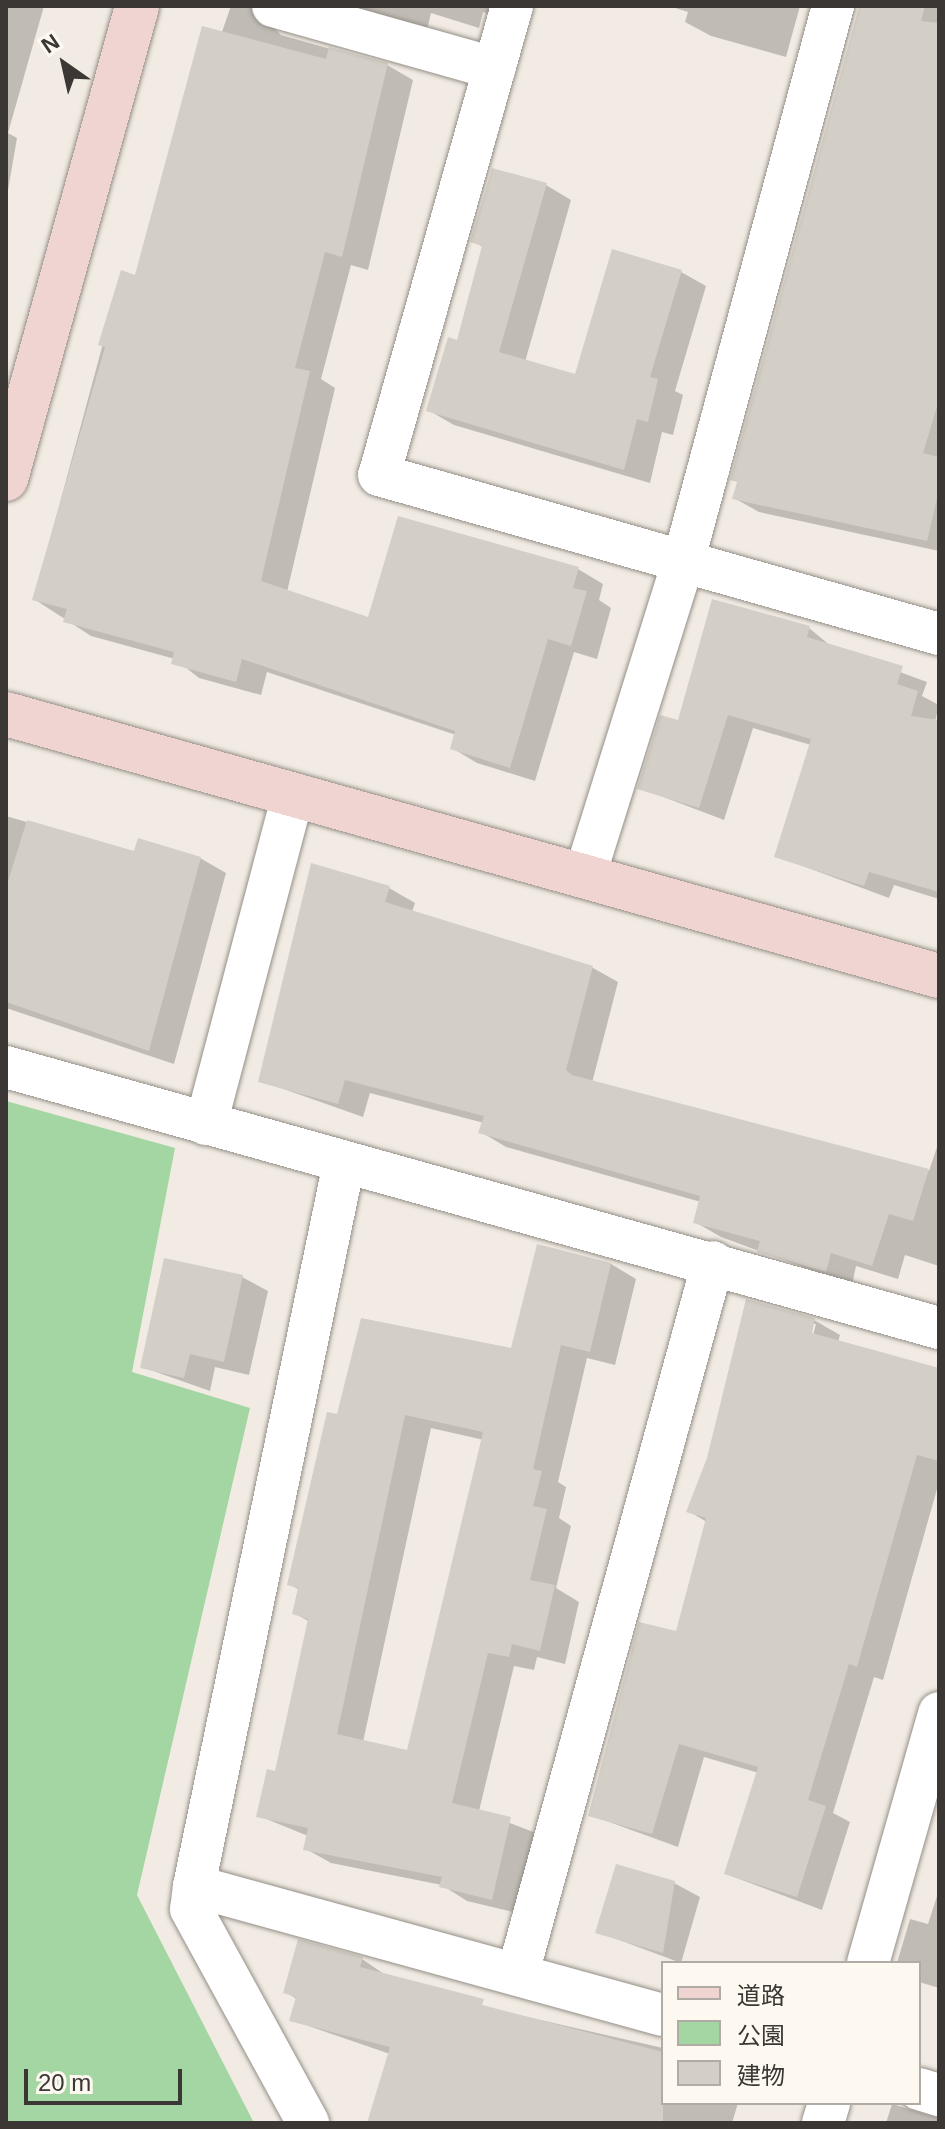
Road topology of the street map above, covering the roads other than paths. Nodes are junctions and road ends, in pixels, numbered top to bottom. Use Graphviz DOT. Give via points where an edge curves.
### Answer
graph roads {
  1 [pos="137,6"];
  2 [pos="273,6"];
  3 [pos="512,6"];
  4 [pos="833,6"];
  5 [pos="494,68"];
  6 [pos="6,479"];
  7 [pos="684,559"];
  8 [pos="939,634"];
  9 [pos="6,714"];
  10 [pos="293,794"];
  11 [pos="585,875"];
  12 [pos="939,976"];
  13 [pos="6,1067"];
  14 [pos="206,1124"];
  15 [pos="344,1163"];
  16 [pos="713,1262"];
  17 [pos="939,1328"];
  18 [pos="939,1713"];
  19 [pos="194,1886"];
  20 [pos="869,1961"];
  21 [pos="518,1973"];
  22 [pos="661,2014"];
  23 [pos="308,2123"];
  1 -- 6 [label="street"];
  2 -- 5 [label="street"];
  3 -- 5 [label="street"];
  4 -- 7 [label="street"];
  5 -- 7 [label="street" via="379,475"];
  7 -- 8 [label="street"];
  7 -- 11 [label="street"];
  9 -- 10 [label="street"];
  10 -- 11 [label="street"];
  10 -- 14 [label="street"];
  11 -- 12 [label="street"];
  13 -- 14 [label="street"];
  14 -- 15 [label="street"];
  15 -- 16 [label="street"];
  15 -- 19 [label="street"];
  16 -- 17 [label="street"];
  16 -- 21 [label="street"];
  18 -- 20 [label="street"];
  19 -- 21 [label="street"];
  19 -- 23 [label="street" via="191,1909"];
  21 -- 22 [label="street"];
}
